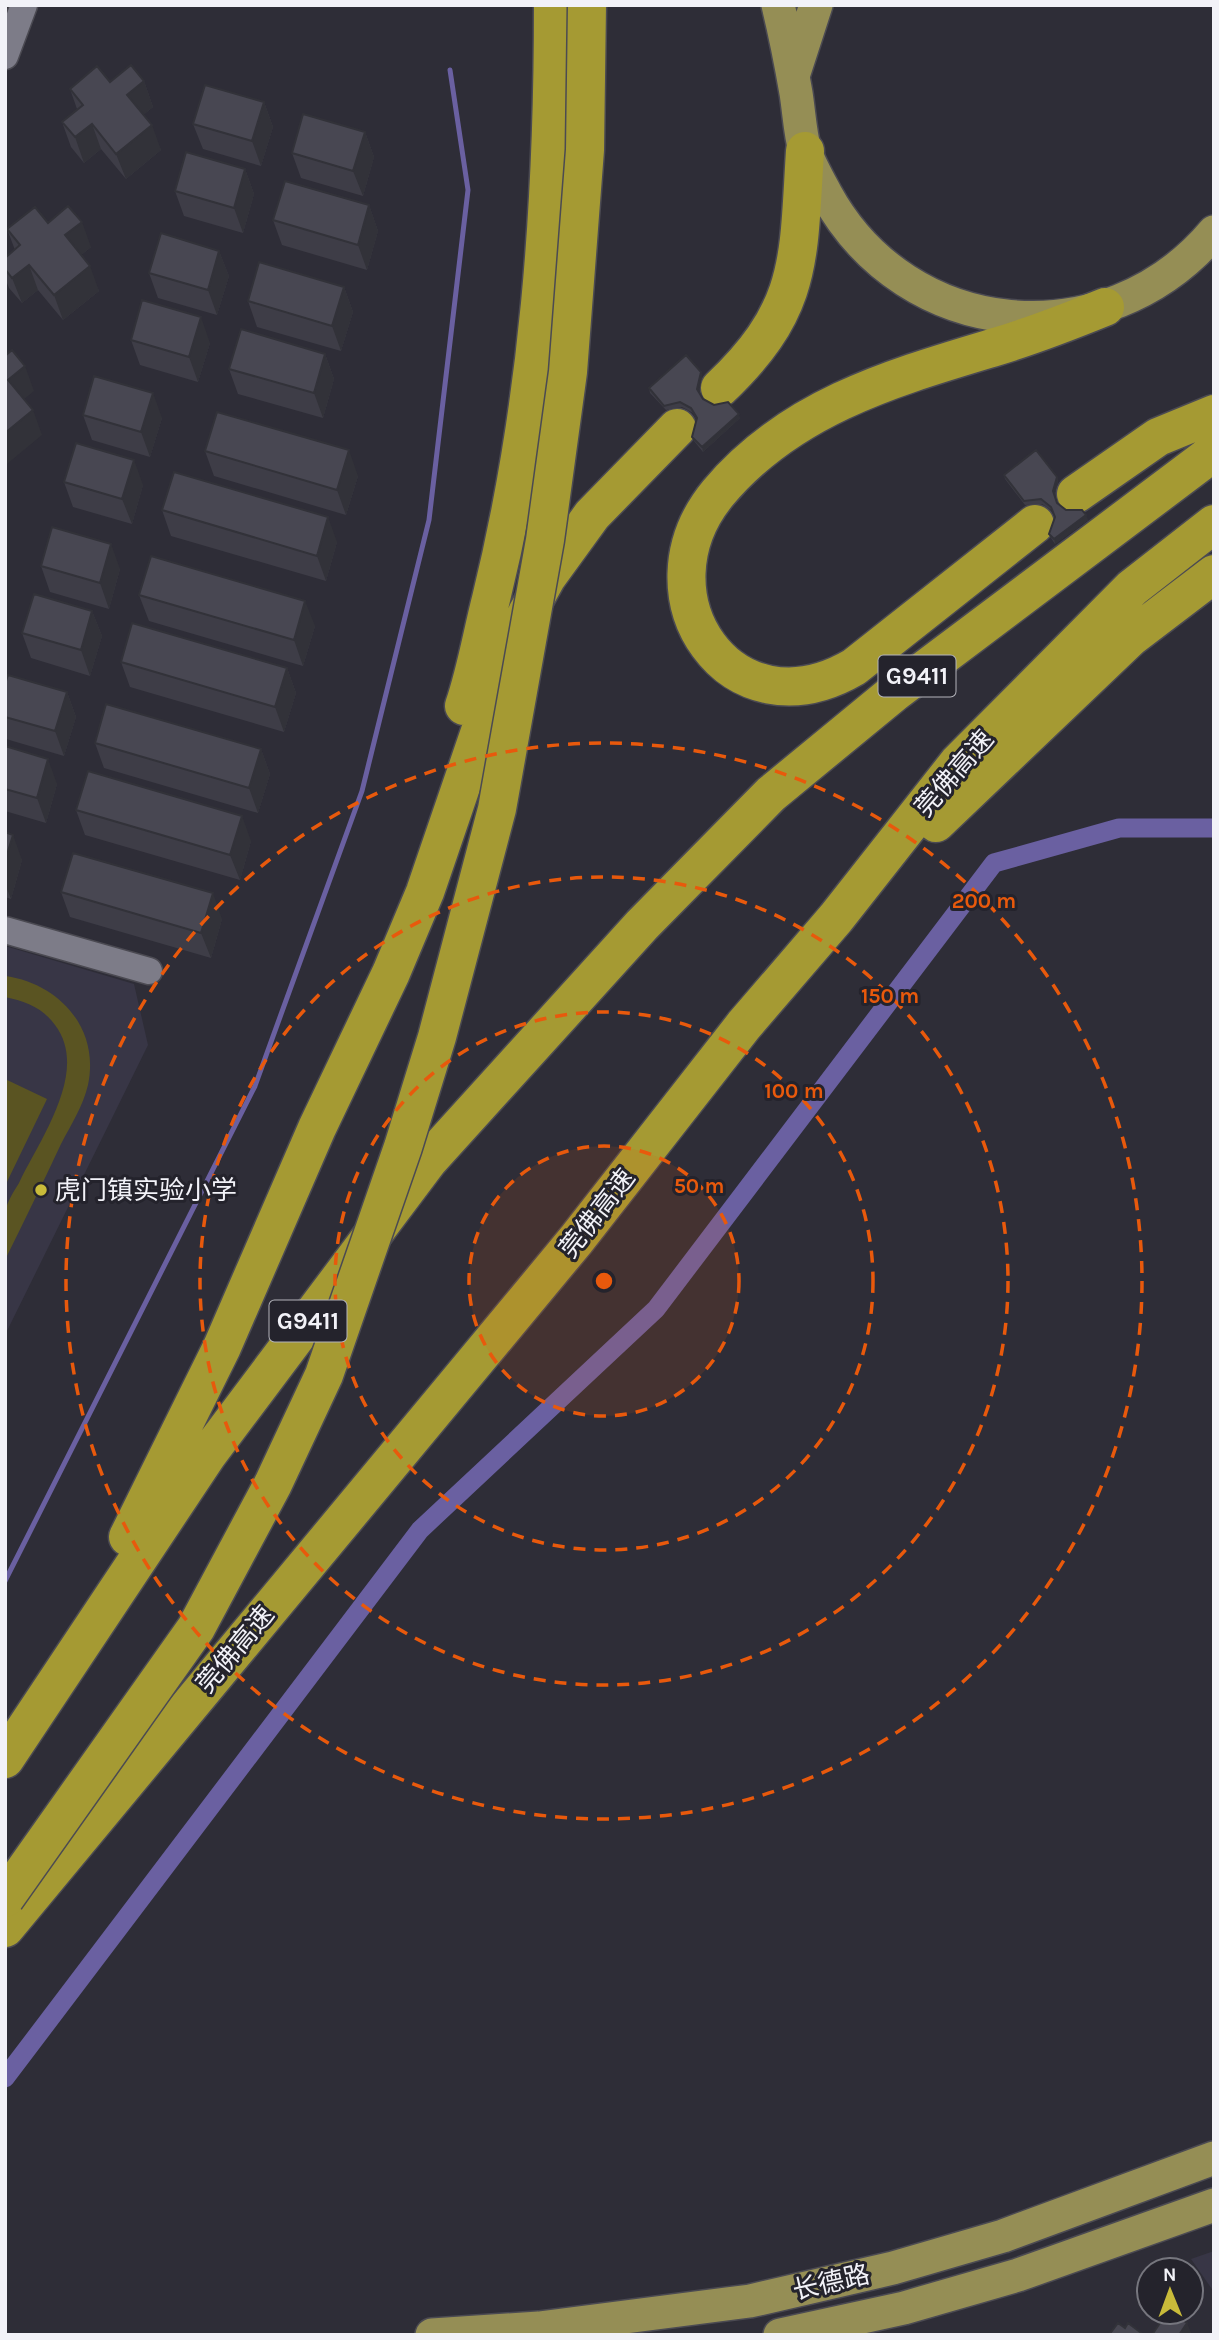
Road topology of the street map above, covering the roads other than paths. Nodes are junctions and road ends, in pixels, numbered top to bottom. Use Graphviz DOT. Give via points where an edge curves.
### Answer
graph roads {
  1 [pos="24,5"];
  2 [pos="553,5"];
  3 [pos="587,5"];
  4 [pos="778,5"];
  5 [pos="816,5"];
  6 [pos="5,56"];
  7 [pos="793,76"];
  8 [pos="806,151"];
  9 [pos="1209,241"];
  10 [pos="1105,307"];
  11 [pos="720,388"];
  12 [pos="1214,414"];
  13 [pos="677,428"];
  14 [pos="1214,452"];
  15 [pos="1076,494"];
  16 [pos="1035,524"];
  17 [pos="1214,524"];
  18 [pos="1214,574"];
  19 [pos="836,918"];
  20 [pos="5,930"];
  21 [pos="149,971"];
  22 [pos="317,1128"];
  23 [pos="9,1752"];
  24 [pos="5,1898"];
  25 [pos="5,1928"];
  26 [pos="1214,2158"];
  27 [pos="1214,2205"];
  28 [pos="486,2333"];
  29 [pos="432,2335"];
  30 [pos="780,2335"];
  1 -- 6 [label="street"];
  2 -- 22 [label="highway" via="553,140 546,264 509,525 466,699 381,957"];
  3 -- 24 [label="highway, bridge" via="584,163 568,372 545,540 497,809 404,1147 324,1375 273,1484 196,1628"];
  4 -- 7 [label="main road"];
  5 -- 7 [label="main road"];
  7 -- 8 [label="main road"];
  8 -- 10 [label="main road" via="837,212 863,246 919,289 955,306 1028,319"];
  8 -- 11 [label="highway" via="791,288 770,332"];
  9 -- 10 [label="main road" via="1168,276"];
  10 -- 16 [label="highway" via="1041,333 859,391 793,426 741,470 706,510 695,531 685,571 691,612 716,655 751,682 801,687 829,682"];
  12 -- 15 [label="highway" via="1158,436"];
  13 -- 22 [label="highway" via="592,515 527,613 503,664 425,892"];
  14 -- 23 [label="highway, G9411" via="895,692 771,794 642,925 428,1161 208,1454"];
  17 -- 19 [label="highway, 莞佛高速" via="1132,589 958,763"];
  18 -- 19 [label="highway" via="1130,638"];
  19 -- 25 [label="highway, 莞佛高速" via="744,1025 576,1240"];
  20 -- 21 [label="street"];
  22 -- 23 [label="highway, G9411" via="222,1347 162,1470"];
  26 -- 28 [label="main road, 长德路" via="1003,2236 880,2271 750,2301"];
  27 -- 30 [label="main road, 长德路" via="1018,2275 904,2308"];
  28 -- 29 [label="main road, 长德路"];
}
